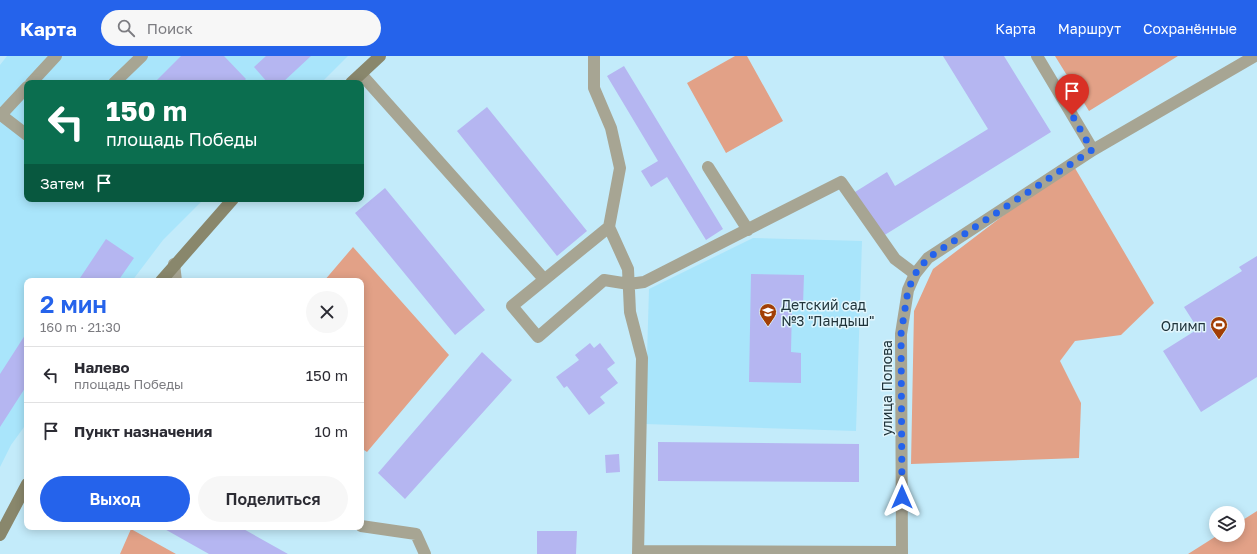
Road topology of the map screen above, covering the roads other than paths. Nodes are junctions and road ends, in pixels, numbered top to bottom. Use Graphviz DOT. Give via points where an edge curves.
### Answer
graph roads {
  1 [pos="56,56"];
  2 [pos="142,56"];
  3 [pos="379,56"];
  4 [pos="594,56"];
  5 [pos="1037,56"];
  6 [pos="1255,56"];
  7 [pos="361,74"];
  8 [pos="34,80"];
  9 [pos="117,80"];
  10 [pos="354,80"];
  11 [pos="24,90"];
  12 [pos="0,115"];
  13 [pos="24,133"];
  14 [pos="1092,150"];
  15 [pos="708,167"];
  16 [pos="230,202"];
  17 [pos="609,227"];
  18 [pos="748,230"];
  19 [pos="174,264"];
  20 [pos="915,274"];
  21 [pos="163,278"];
  22 [pos="176,278"];
  23 [pos="544,280"];
  24 [pos="629,284"];
  25 [pos="24,490"];
  26 [pos="364,526"];
  27 [pos="0,534"];
  28 [pos="638,552"];
  29 [pos="902,553"];
  30 [pos="425,554"];
  1 -- 8 [label="street"];
  2 -- 9 [label="street"];
  3 -- 7 [label="street"];
  4 -- 17 [label="street" via="594,88 611,128 620,168"];
  5 -- 14 [label="street"];
  6 -- 14 [label="street, улица Попова"];
  7 -- 10 [label="street"];
  7 -- 23 [label="street"];
  11 -- 12 [label="street"];
  12 -- 13 [label="street"];
  14 -- 20 [label="street, улица Попова" via="928,258"];
  15 -- 18 [label="street"];
  16 -- 19 [label="street"];
  17 -- 23 [label="street"];
  17 -- 24 [label="street" via="628,269"];
  18 -- 20 [label="street" via="841,182 895,259"];
  18 -- 24 [label="street" via="644,282"];
  19 -- 21 [label="street"];
  19 -- 22 [label="street"];
  20 -- 29 [label="street, улица Попова" via="908,290 901,334"];
  23 -- 24 [label="street" via="512,306 538,337 604,280"];
  24 -- 28 [label="street" via="630,312 642,358"];
  25 -- 27 [label="street"];
  26 -- 30 [label="street" via="416,534"];
  28 -- 29 [label="street"];
}
